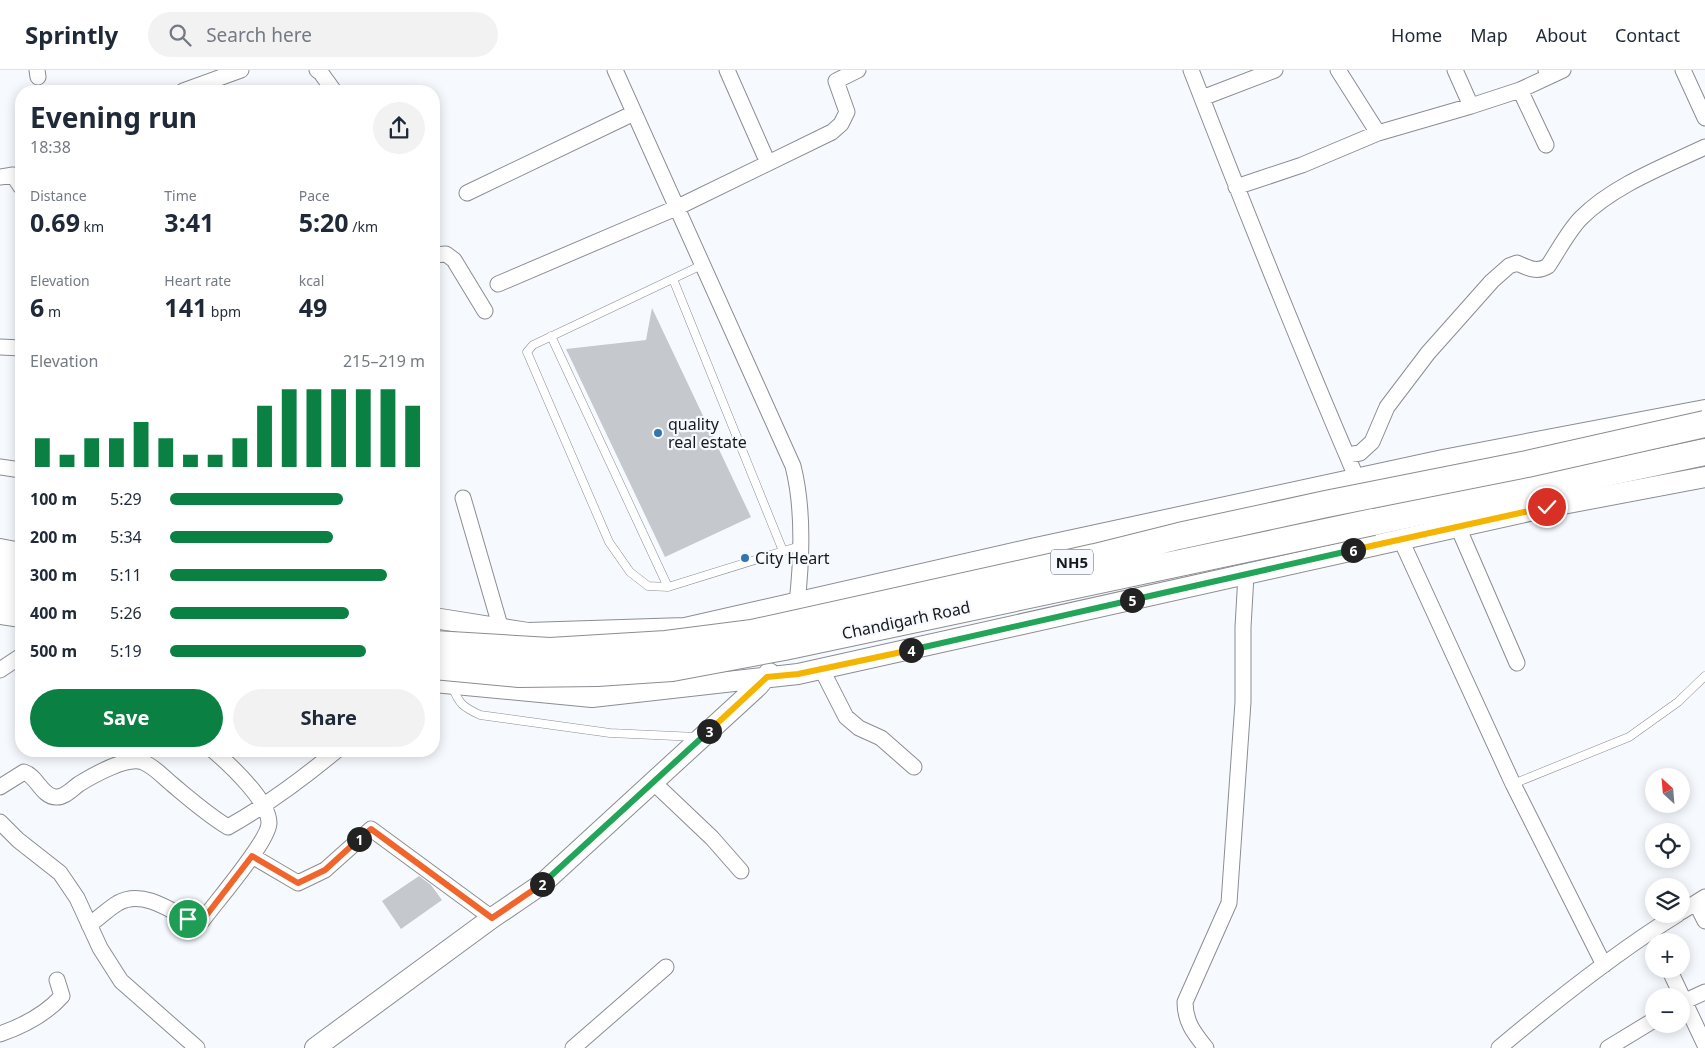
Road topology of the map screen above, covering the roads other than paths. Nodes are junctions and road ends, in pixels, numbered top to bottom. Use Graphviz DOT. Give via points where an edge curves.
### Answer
graph roads {
  1 [pos="241,70"];
  2 [pos="317,70"];
  3 [pos="615,70"];
  4 [pos="727,70"];
  5 [pos="858,70"];
  6 [pos="1191,70"];
  7 [pos="1275,70"];
  8 [pos="1338,70"];
  9 [pos="1455,70"];
  10 [pos="1563,70"];
  11 [pos="1683,70"];
  12 [pos="1547,73"];
  13 [pos="834,75"];
  14 [pos="221,85"];
  15 [pos="330,85"];
  16 [pos="1520,90"];
  17 [pos="1202,98"];
  18 [pos="1471,106"];
  19 [pos="634,113"];
  20 [pos="1705,118"];
  21 [pos="1378,133"];
  22 [pos="1546,145"];
  23 [pos="1705,147"];
  24 [pos="768,163"];
  25 [pos="1236,187"];
  26 [pos="467,193"];
  27 [pos="676,208"];
  28 [pos="440,254"];
  29 [pos="702,265"];
  30 [pos="673,279"];
  31 [pos="498,284"];
  32 [pos="485,311"];
  33 [pos="551,336"];
  34 [pos="0,347"];
  35 [pos="15,348"];
  36 [pos="1705,410"];
  37 [pos="1705,424"];
  38 [pos="1705,452"];
  39 [pos="1347,455"];
  40 [pos="0,467"];
  41 [pos="15,469"];
  42 [pos="1705,477"];
  43 [pos="1357,479"];
  44 [pos="463,498"];
  45 [pos="1458,526"];
  46 [pos="1401,540"];
  47 [pos="800,546"];
  48 [pos="0,549"];
  49 [pos="783,551"];
  50 [pos="15,552"];
  51 [pos="0,568"];
  52 [pos="15,572"];
  53 [pos="1246,575"];
  54 [pos="668,587"];
  55 [pos="0,593"];
  56 [pos="15,596"];
  57 [pos="797,603"];
  58 [pos="0,614"];
  59 [pos="15,616"];
  60 [pos="440,619"];
  61 [pos="501,629"];
  62 [pos="440,644"];
  63 [pos="15,660"];
  64 [pos="1517,663"];
  65 [pos="440,667"];
  66 [pos="0,670"];
  67 [pos="822,670"];
  68 [pos="1705,676"];
  69 [pos="767,677"];
  70 [pos="443,684"];
  71 [pos="702,738"];
  72 [pos="220,757"];
  73 [pos="329,757"];
  74 [pos="914,767"];
  75 [pos="653,782"];
  76 [pos="1514,784"];
  77 [pos="0,787"];
  78 [pos="263,807"];
  79 [pos="0,822"];
  80 [pos="252,856"];
  81 [pos="741,871"];
  82 [pos="1700,900"];
  83 [pos="492,918"];
  84 [pos="1705,921"];
  85 [pos="1668,923"];
  86 [pos="89,925"];
  87 [pos="1656,933"];
  88 [pos="1645,941"];
  89 [pos="1604,965"];
  90 [pos="666,967"];
  91 [pos="57,980"];
  92 [pos="1705,992"];
  93 [pos="1690,999"];
  94 [pos="1690,1016"];
  95 [pos="1645,1025"];
  96 [pos="0,1034"];
  97 [pos="1705,1045"];
  98 [pos="197,1048"];
  99 [pos="315,1048"];
  100 [pos="573,1048"];
  101 [pos="1206,1048"];
  102 [pos="1499,1048"];
  103 [pos="1608,1048"];
  1 -- 14 [label="street"];
  2 -- 15 [label="street"];
  3 -- 19 [label="street"];
  4 -- 24 [label="street"];
  5 -- 13 [label="street"];
  6 -- 17 [label="street"];
  7 -- 17 [label="street"];
  8 -- 21 [label="street"];
  9 -- 18 [label="street"];
  10 -- 12 [label="street"];
  11 -- 20 [label="street"];
  12 -- 16 [label="street"];
  13 -- 24 [label="street" via="847,112 841,124 832,132"];
  16 -- 18 [label="street"];
  16 -- 22 [label="street"];
  17 -- 25 [label="street"];
  18 -- 21 [label="street"];
  19 -- 26 [label="street"];
  19 -- 27 [label="street"];
  21 -- 25 [label="street" via="1302,165"];
  23 -- 39 [label="street" via="1641,177 1596,204 1579,219 1548,266 1536,270 1518,263 1509,266 1428,353 1387,407 1372,442 1360,453"];
  24 -- 27 [label="street"];
  25 -- 39 [label="street"];
  27 -- 29 [label="street"];
  27 -- 31 [label="street"];
  28 -- 32 [label="street" via="446,254 454,260"];
  29 -- 30 [label="lane"];
  29 -- 47 [label="street" via="792,466 798,498"];
  30 -- 33 [label="lane"];
  30 -- 49 [label="lane"];
  33 -- 54 [label="lane"];
  33 -- 54 [label="lane" via="533,345 527,352 528,356 609,542 630,572 648,586"];
  34 -- 35 [label="street"];
  36 -- 43 [label="main road"];
  37 -- 62 [label="highway, NH5, bridge" via="1179,536 752,634 666,644 550,651"];
  38 -- 65 [label="highway, Chandigarh Road / NH5, bridge" via="672,668 519,674"];
  39 -- 43 [label="street"];
  40 -- 41 [label="street"];
  42 -- 45 [label="main road"];
  43 -- 57 [label="main road"];
  44 -- 61 [label="street"];
  45 -- 46 [label="main road"];
  45 -- 64 [label="street"];
  46 -- 53 [label="main road"];
  46 -- 76 [label="street"];
  47 -- 49 [label="lane"];
  47 -- 57 [label="street"];
  48 -- 50 [label="main road"];
  49 -- 54 [label="lane"];
  51 -- 52 [label="highway"];
  53 -- 67 [label="main road"];
  53 -- 101 [label="street" via="1243,702 1229,903 1185,1002 1188,1024"];
  55 -- 56 [label="highway"];
  57 -- 61 [label="main road" via="685,628 528,633"];
  57 -- 69 [label="main road" via="788,637"];
  58 -- 59 [label="main road"];
  60 -- 61 [label="main road"];
  63 -- 66 [label="street"];
  67 -- 69 [label="main road"];
  67 -- 74 [label="street" via="846,717 859,728 881,738"];
  68 -- 76 [label="lane" via="1678,702 1629,737"];
  69 -- 70 [label="main road" via="592,697"];
  69 -- 71 [label="main road"];
  70 -- 71 [label="lane" via="457,701 480,715 610,733"];
  71 -- 75 [label="main road"];
  72 -- 78 [label="street" via="249,784"];
  73 -- 78 [label="street"];
  75 -- 81 [label="street" via="712,838"];
  75 -- 83 [label="main road" via="542,884"];
  76 -- 89 [label="street"];
  77 -- 78 [label="street" via="24,772 30,774 45,792 61,797 100,771 141,761 228,827"];
  78 -- 80 [label="street" via="269,823"];
  79 -- 86 [label="street" via="60,873 77,898"];
  80 -- 83 [label="street" via="298,883 325,870 371,829"];
  80 -- 86 [label="street" via="202,921 194,923 161,905 137,898 119,903"];
  82 -- 84 [label="street"];
  83 -- 99 [label="main road"];
  85 -- 87 [label="street"];
  86 -- 98 [label="street" via="122,981"];
  88 -- 89 [label="street"];
  89 -- 102 [label="street"];
  90 -- 100 [label="street"];
  91 -- 96 [label="street" via="62,996 48,1010"];
  92 -- 93 [label="street"];
  94 -- 97 [label="street"];
  95 -- 103 [label="street"];
}
